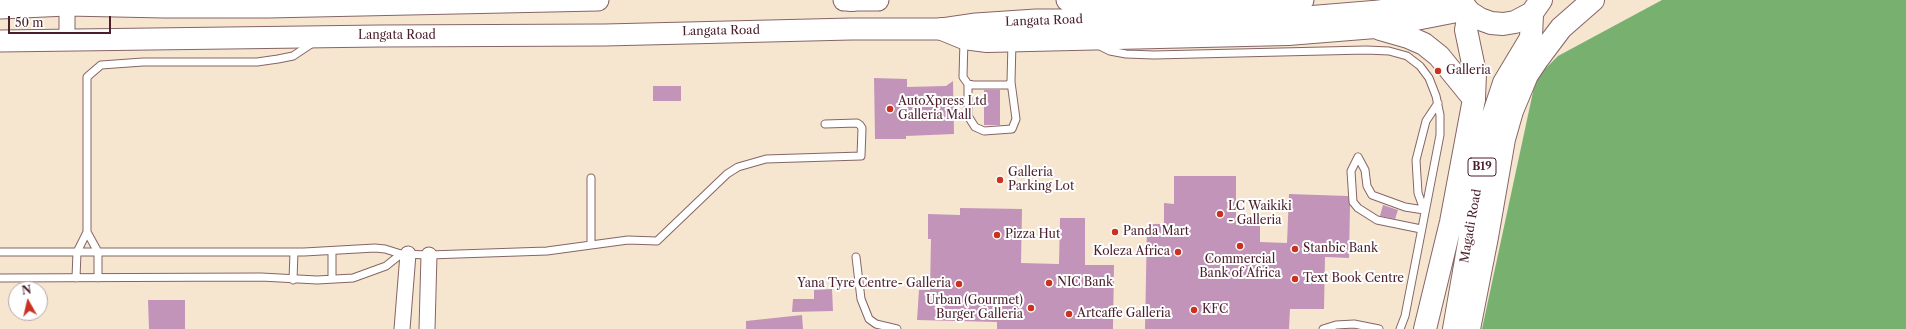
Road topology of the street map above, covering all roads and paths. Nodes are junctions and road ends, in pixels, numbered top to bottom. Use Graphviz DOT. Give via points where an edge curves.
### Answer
graph roads {
  1 [pos="598,0"];
  2 [pos="844,0"];
  3 [pos="852,0"];
  4 [pos="878,0"];
  5 [pos="1067,0"];
  6 [pos="1303,0"];
  7 [pos="1440,0"];
  8 [pos="1593,0"];
  9 [pos="541,1"];
  10 [pos="444,2"];
  11 [pos="67,3"];
  12 [pos="268,4"];
  13 [pos="1464,6"];
  14 [pos="1536,7"];
  15 [pos="0,8"];
  16 [pos="1375,27"];
  17 [pos="942,29"];
  18 [pos="322,37"];
  19 [pos="964,38"];
  20 [pos="1094,39"];
  21 [pos="67,40"];
  22 [pos="1012,40"];
  23 [pos="0,41"];
  24 [pos="1011,82"];
  25 [pos="968,84"];
  26 [pos="1474,99"];
  27 [pos="1438,103"];
  28 [pos="825,124"];
  29 [pos="592,178"];
  30 [pos="1424,210"];
  31 [pos="1421,230"];
  32 [pos="87,232"];
  33 [pos="591,245"];
  34 [pos="0,252"];
  35 [pos="77,252"];
  36 [pos="98,252"];
  37 [pos="294,252"];
  38 [pos="332,252"];
  39 [pos="404,254"];
  40 [pos="429,255"];
  41 [pos="856,257"];
  42 [pos="0,278"];
  43 [pos="76,278"];
  44 [pos="98,278"];
  45 [pos="332,279"];
  46 [pos="293,280"];
  47 [pos="402,329"];
  48 [pos="427,329"];
  49 [pos="897,329"];
  50 [pos="1323,329"];
  51 [pos="1379,329"];
  52 [pos="1400,329"];
  53 [pos="1425,329"];
  54 [pos="1454,329"];
  55 [pos="1469,329"];
  1 -- 9 [label="main road"];
  2 -- 3 [label="main road"];
  3 -- 4 [label="main road"];
  5 -- 6 [label="main road, Langata Road"];
  7 -- 17 [label="main road, Langata Road" via="1379,11 1294,18 1036,20"];
  8 -- 55 [label="main road" via="1561,28 1541,55 1527,75 1512,111 1504,138"];
  9 -- 10 [label="main road"];
  10 -- 12 [label="main road"];
  11 -- 12 [label="main road" via="165,8"];
  11 -- 15 [label="main road"];
  11 -- 21 [label="street"];
  13 -- 14 [label="main road" via="1485,21 1503,24 1515,22"];
  13 -- 16 [label="main road"];
  13 -- 26 [label="main road, Magadi Road / B19" via="1475,73"];
  14 -- 54 [label="main road, Magadi Road / B19" via="1531,38 1504,83 1489,128"];
  16 -- 20 [label="main road" via="1288,34"];
  16 -- 26 [label="main road" via="1424,44 1439,56"];
  17 -- 18 [label="main road, Langata Road" via="844,29 605,36"];
  17 -- 19 [label="main road"];
  18 -- 21 [label="main road, Langata Road"];
  18 -- 32 [label="lane" via="293,56 257,62 142,62 100,65 87,76"];
  19 -- 22 [label="main road" via="987,41"];
  19 -- 25 [label="lane" via="963,77"];
  20 -- 22 [label="main road"];
  20 -- 27 [label="lane" via="1110,51 1126,54 1389,51 1406,56 1420,66 1429,78"];
  21 -- 23 [label="main road, Langata Road"];
  22 -- 24 [label="lane"];
  24 -- 25 [label="lane" via="1008,85"];
  24 -- 25 [label="lane" via="1016,118 1012,129 984,131 975,127 968,116"];
  26 -- 53 [label="main road, Magadi Road / B19" via="1451,222"];
  27 -- 30 [label="lane" via="1440,135"];
  27 -- 30 [label="lane" via="1426,121 1416,160 1418,193"];
  28 -- 33 [label="lane" via="860,125 861,156 766,159 750,162 727,174 658,241 628,240"];
  29 -- 33 [label="lane"];
  30 -- 31 [label="lane"];
  30 -- 31 [label="lane" via="1405,207 1372,195 1367,186 1365,170 1358,157 1350,171 1353,202 1358,208 1376,220"];
  31 -- 52 [label="lane" via="1405,316"];
  32 -- 35 [label="lane"];
  32 -- 36 [label="lane"];
  33 -- 40 [label="lane" via="547,251"];
  34 -- 35 [label="lane"];
  35 -- 36 [label="lane"];
  35 -- 43 [label="lane"];
  36 -- 37 [label="lane"];
  36 -- 44 [label="lane"];
  37 -- 38 [label="lane"];
  37 -- 46 [label="lane"];
  38 -- 39 [label="lane" via="375,248"];
  38 -- 45 [label="lane"];
  39 -- 40 [label="lane"];
  39 -- 45 [label="lane" via="386,266 353,278"];
  39 -- 47 [label="street"];
  40 -- 48 [label="street"];
  41 -- 49 [label="lane" via="860,298 869,319 876,324"];
  42 -- 43 [label="lane"];
  43 -- 44 [label="lane"];
  44 -- 46 [label="lane" via="261,277"];
  45 -- 46 [label="lane"];
  50 -- 51 [label="lane" via="1354,324"];
}
